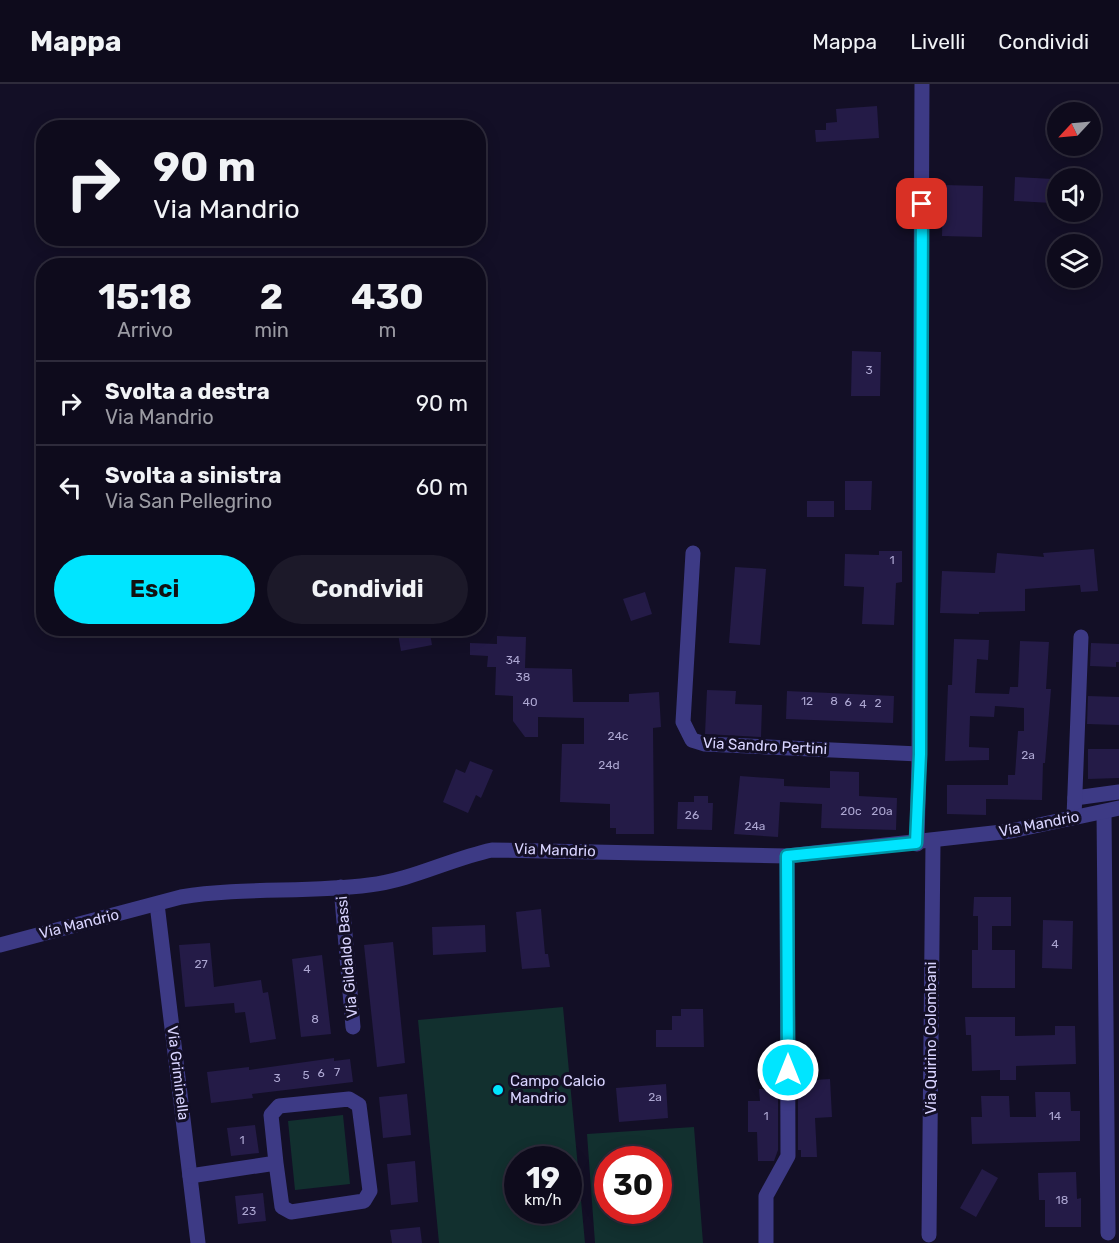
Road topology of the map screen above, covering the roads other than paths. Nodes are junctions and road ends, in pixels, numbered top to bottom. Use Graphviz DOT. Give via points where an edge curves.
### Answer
graph roads {
  1 [pos="922,84"];
  2 [pos="693,554"];
  3 [pos="1080,637"];
  4 [pos="920,754"];
  5 [pos="1119,792"];
  6 [pos="1074,798"];
  7 [pos="1112,810"];
  8 [pos="1074,817"];
  9 [pos="933,842"];
  10 [pos="916,843"];
  11 [pos="787,856"];
  12 [pos="1112,860"];
  13 [pos="341,887"];
  14 [pos="157,904"];
  15 [pos="0,945"];
  16 [pos="353,1027"];
  17 [pos="1113,1140"];
  18 [pos="276,1163"];
  19 [pos="190,1176"];
  20 [pos="1107,1233"];
  21 [pos="929,1235"];
  22 [pos="198,1243"];
  23 [pos="766,1243"];
  1 -- 4 [label="street"];
  2 -- 4 [label="street, Via Sandro Pertini" via="683,722 692,740 705,744"];
  3 -- 6 [label="street"];
  4 -- 10 [label="street"];
  5 -- 6 [label="street"];
  6 -- 8 [label="street"];
  7 -- 8 [label="street, Via Mandrio"];
  7 -- 12 [label="street"];
  8 -- 9 [label="street, Via Mandrio"];
  9 -- 10 [label="street, Via Mandrio"];
  9 -- 21 [label="street, Via Quirino Colombani"];
  10 -- 11 [label="street, Via Mandrio"];
  11 -- 13 [label="street, Via Mandrio" via="508,848 454,860 398,880"];
  11 -- 23 [label="street" via="788,1156 766,1196"];
  12 -- 17 [label="street"];
  13 -- 14 [label="street, Via Mandrio" via="208,892"];
  13 -- 16 [label="street, Via Gildaldo Bassi"];
  14 -- 15 [label="street, Via Mandrio"];
  14 -- 19 [label="street, Via Griminella"];
  17 -- 20 [label="street"];
  18 -- 18 [label="street" via="282,1207 291,1212 364,1201 370,1191 359,1105 349,1099 279,1106 271,1115"];
  18 -- 19 [label="street"];
  19 -- 22 [label="street, Via Griminella"];
}
